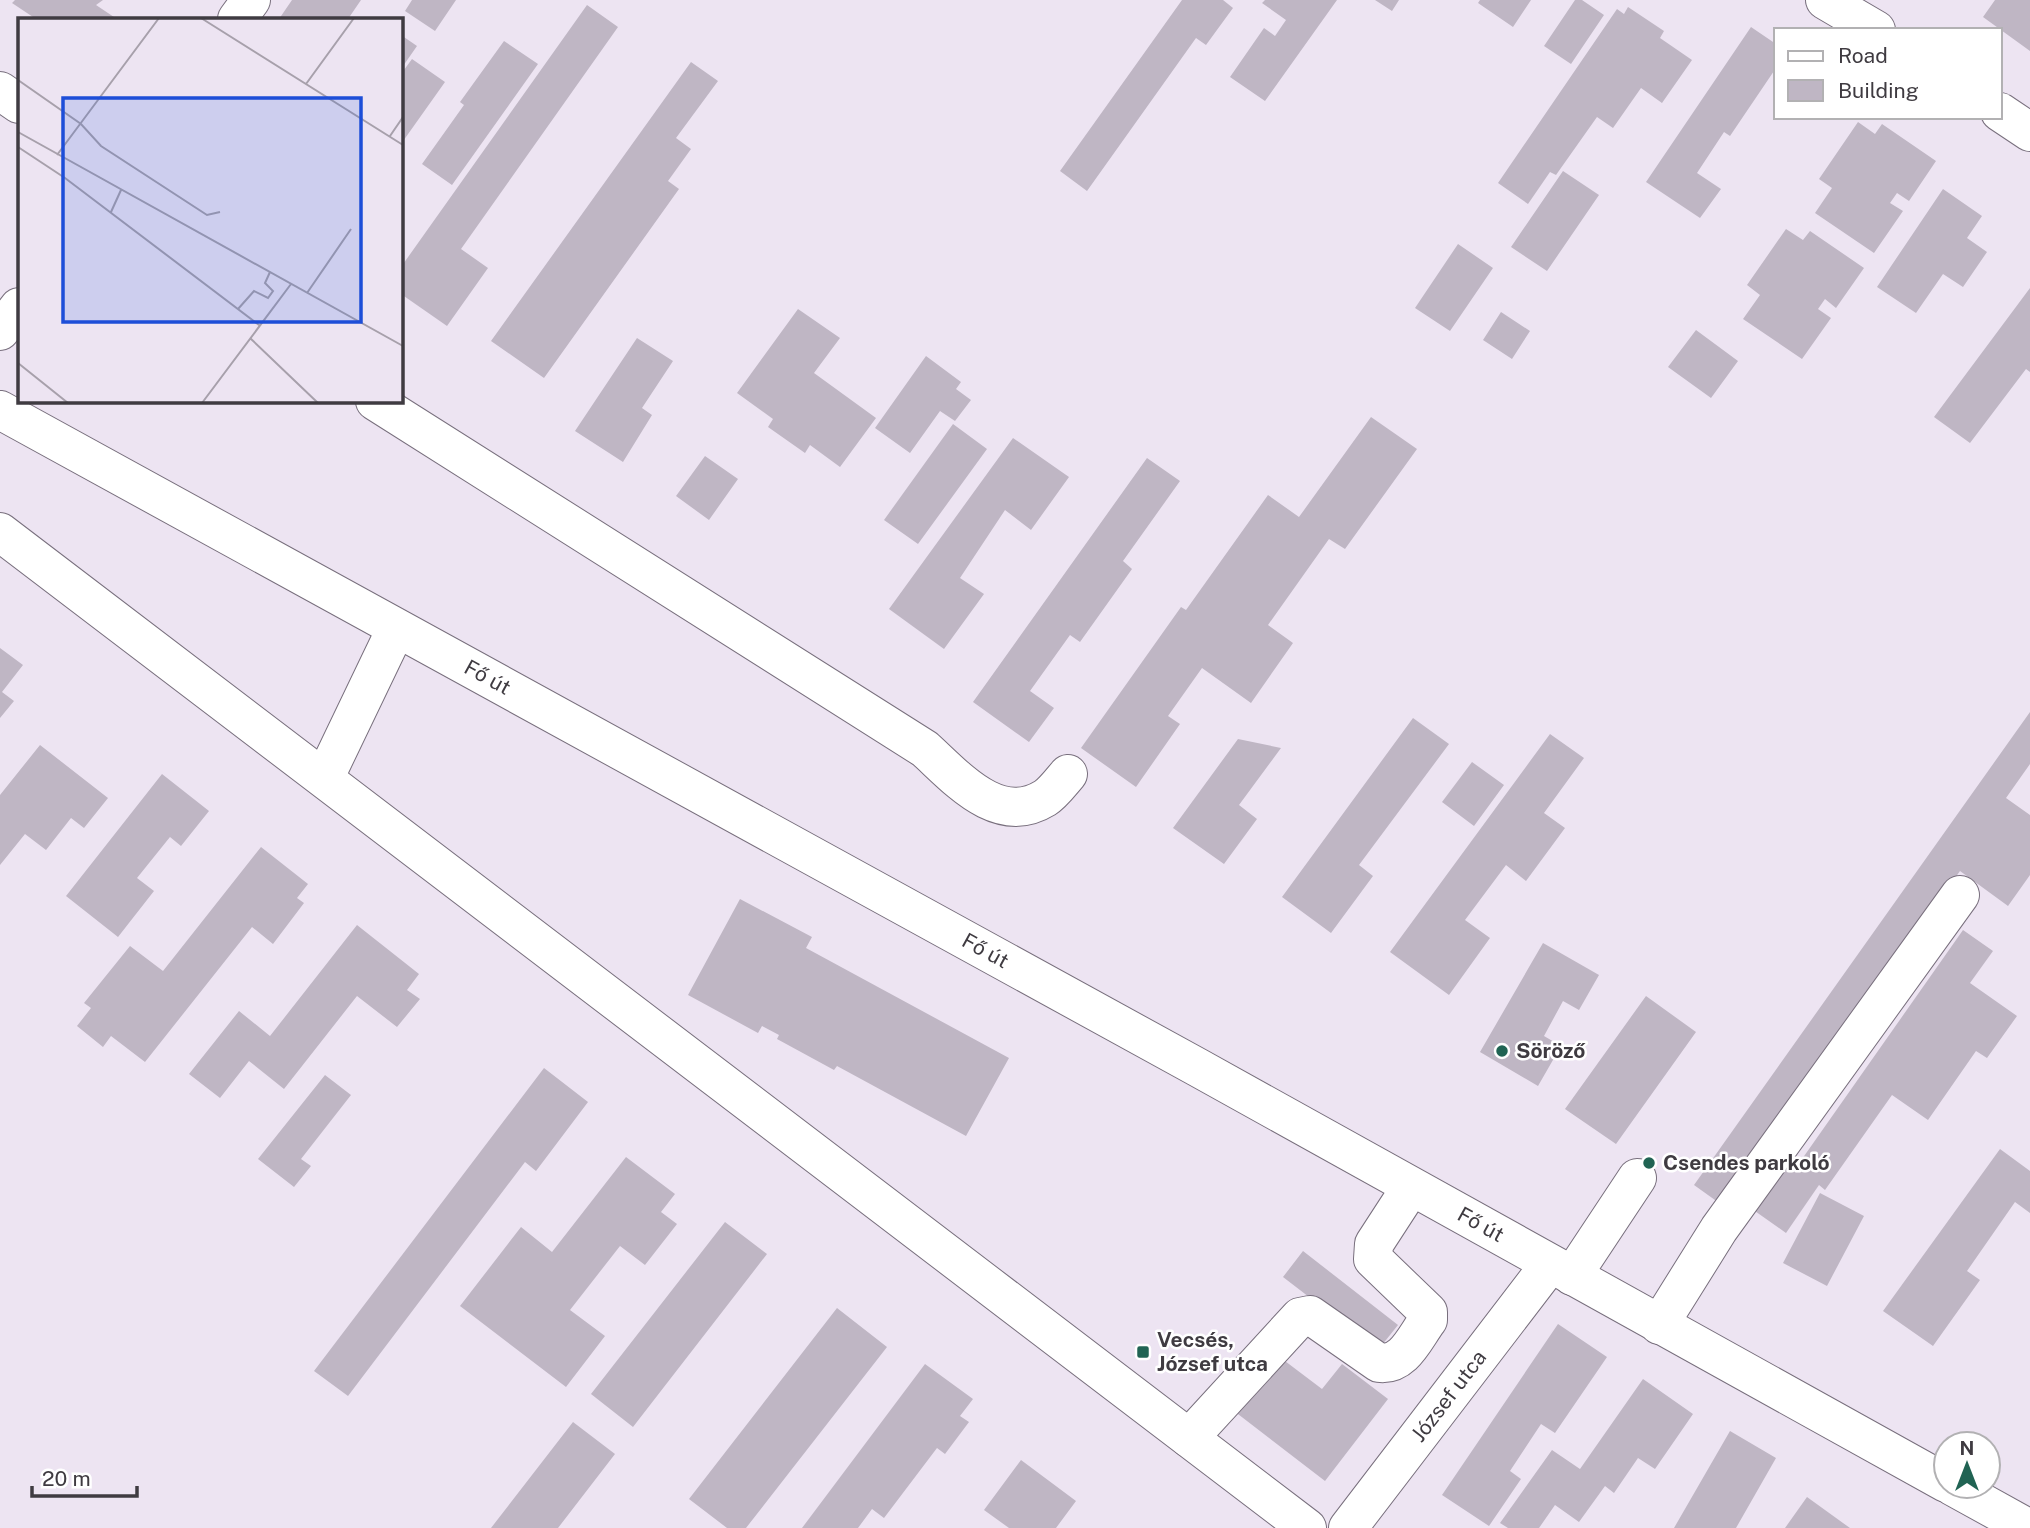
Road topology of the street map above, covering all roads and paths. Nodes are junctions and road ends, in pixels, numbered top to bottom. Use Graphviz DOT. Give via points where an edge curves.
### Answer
graph roads {
  1 [pos="251,0"];
  2 [pos="1825,0"];
  3 [pos="238,18"];
  4 [pos="1873,28"];
  5 [pos="0,91"];
  6 [pos="18,103"];
  7 [pos="2002,113"];
  8 [pos="2030,132"];
  9 [pos="18,308"];
  10 [pos="0,331"];
  11 [pos="376,402"];
  12 [pos="0,410"];
  13 [pos="0,532"];
  14 [pos="396,629"];
  15 [pos="1068,775"];
  16 [pos="326,777"];
  17 [pos="1960,895"];
  18 [pos="1637,1178"];
  19 [pos="1411,1187"];
  20 [pos="1561,1270"];
  21 [pos="1659,1325"];
  22 [pos="1189,1438"];
  23 [pos="1932,1475"];
  24 [pos="1977,1500"];
  25 [pos="1307,1528"];
  26 [pos="1348,1528"];
  27 [pos="2028,1528"];
  1 -- 3 [label="street"];
  2 -- 4 [label="street"];
  5 -- 6 [label="street"];
  7 -- 8 [label="street"];
  9 -- 10 [label="street"];
  11 -- 15 [label="street" via="925,749 980,798 1016,808 1045,798"];
  12 -- 14 [label="street, Fő út"];
  13 -- 16 [label="street"];
  14 -- 16 [label="street"];
  14 -- 19 [label="street, Fő út"];
  16 -- 22 [label="street"];
  17 -- 21 [label="street" via="1718,1229"];
  18 -- 20 [label="street"];
  19 -- 20 [label="street, Fő út"];
  19 -- 22 [label="street" via="1374,1244 1373,1259 1428,1312 1428,1320 1398,1361 1379,1363 1311,1315 1300,1317"];
  20 -- 21 [label="street, Fő út"];
  20 -- 26 [label="street, József utca"];
  21 -- 23 [label="street, Fő út"];
  22 -- 25 [label="street"];
  24 -- 27 [label="street"];
}
